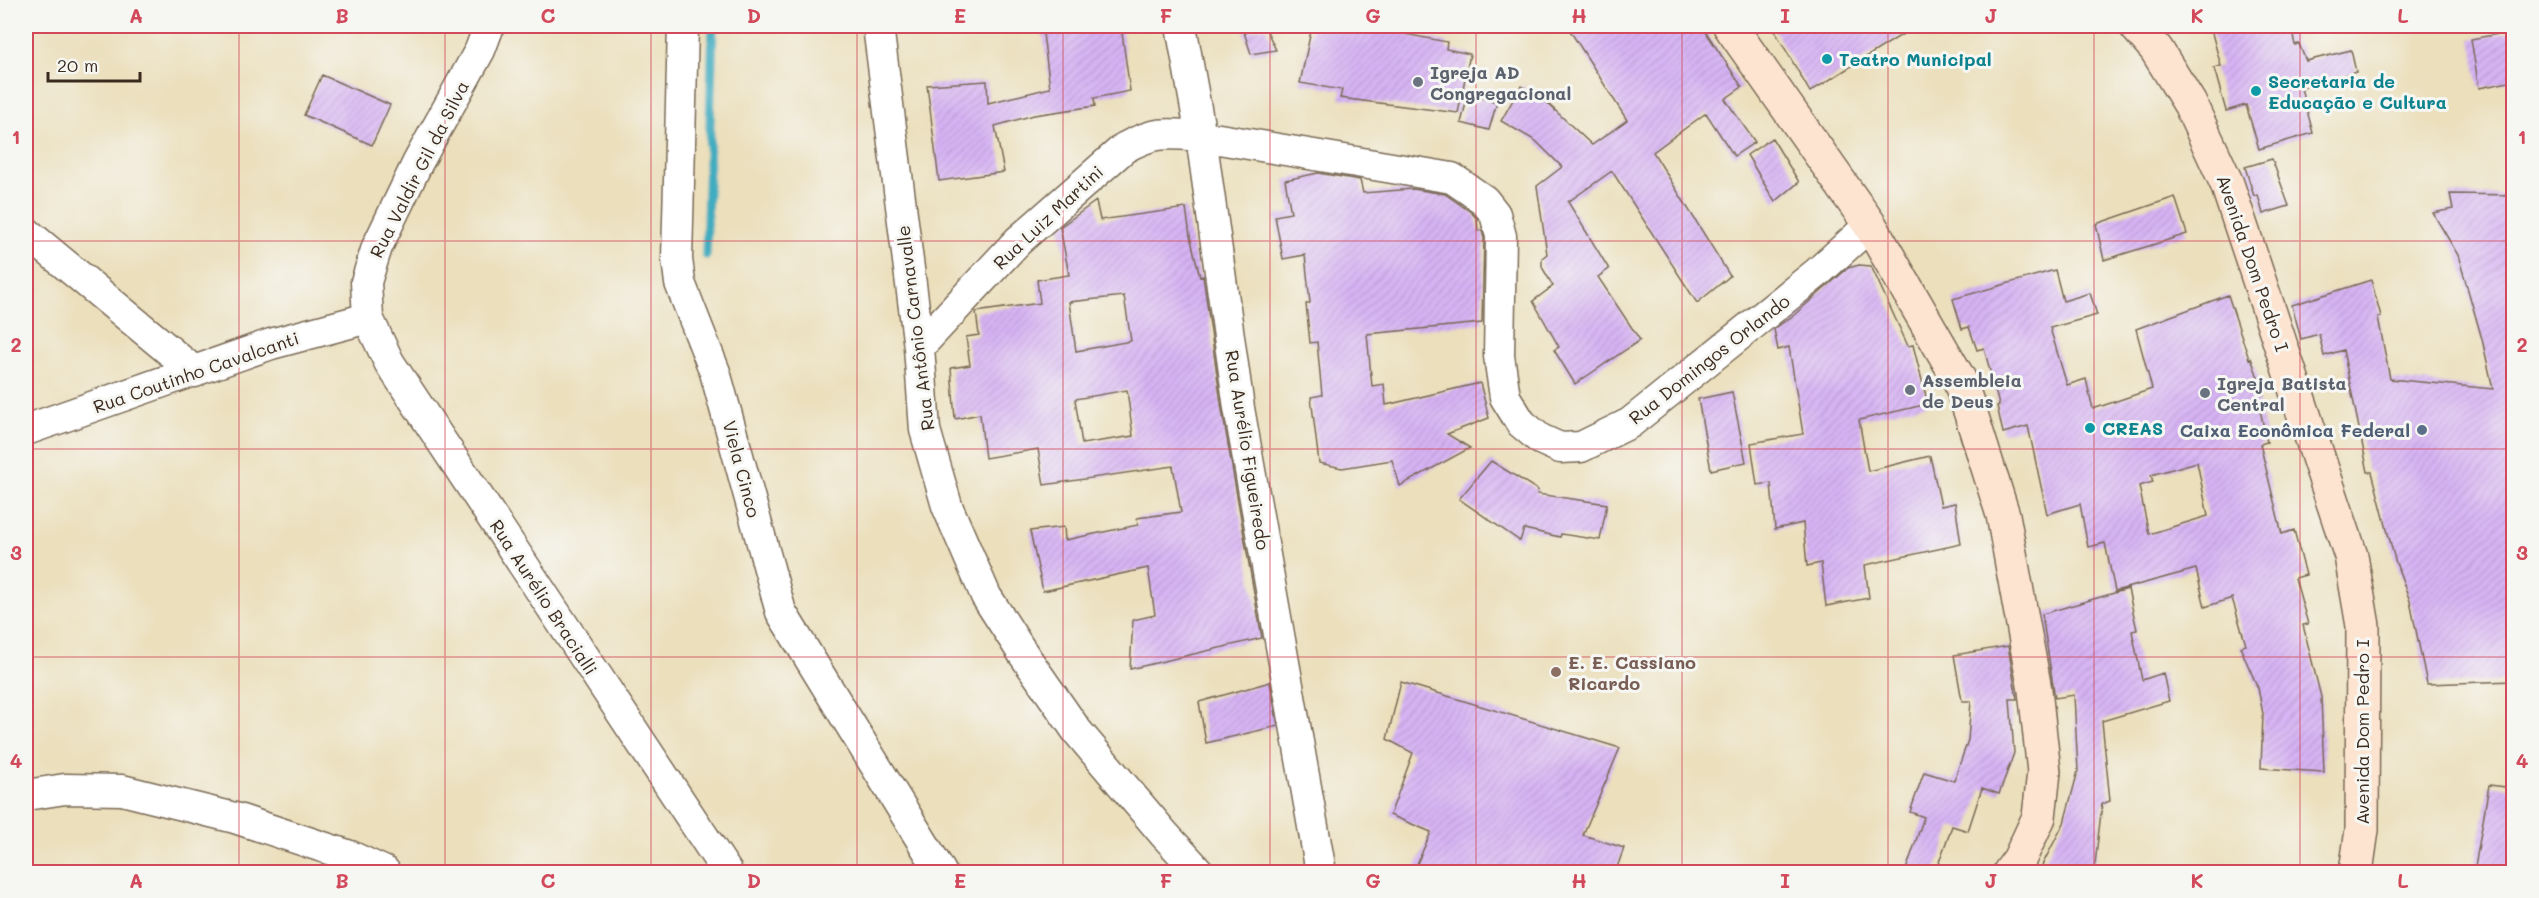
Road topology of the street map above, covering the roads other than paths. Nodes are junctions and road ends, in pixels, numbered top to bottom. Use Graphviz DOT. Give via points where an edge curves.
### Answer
graph roads {
  1 [pos="489,26"];
  2 [pos="683,26"];
  3 [pos="878,26"];
  4 [pos="1181,26"];
  5 [pos="1730,26"];
  6 [pos="2136,26"];
  7 [pos="1201,136"];
  8 [pos="1870,225"];
  9 [pos="26,232"];
  10 [pos="368,318"];
  11 [pos="918,348"];
  12 [pos="195,372"];
  13 [pos="26,430"];
  14 [pos="26,795"];
  15 [pos="385,873"];
  16 [pos="727,873"];
  17 [pos="941,873"];
  18 [pos="1199,873"];
  19 [pos="1321,873"];
  20 [pos="2010,873"];
  21 [pos="2356,873"];
  1 -- 10 [label="street, Rua Valdir Gil da Silva" via="377,247 366,282"];
  2 -- 17 [label="street, Viela Cinco" via="677,259 680,283 715,372 781,612"];
  3 -- 11 [label="street, Rua Antônio Carnavalle"];
  4 -- 7 [label="street, Rua Aurélio Figueiredo"];
  5 -- 8 [label="main road"];
  6 -- 21 [label="main road, Avenida Dom Pedro I" via="2156,49 2190,104 2227,184 2351,556 2363,626 2362,830"];
  7 -- 8 [label="street, Rua Domingos Orlando" via="1452,178 1484,200 1495,214 1501,236 1499,356 1505,397 1521,423 1540,439 1560,448 1581,447 1630,423 1818,272"];
  7 -- 11 [label="street, Rua Luiz Martini" via="1161,133 1124,148 1018,241"];
  7 -- 19 [label="street, Rua Aurélio Figueiredo" via="1239,408"];
  8 -- 20 [label="main road" via="1959,379 2003,515 2035,690 2044,772 2039,817"];
  9 -- 12 [label="street"];
  10 -- 12 [label="street, Rua Coutinho Cavalcanti" via="271,344"];
  10 -- 16 [label="street, Rua Aurélio Bracialli" via="389,362"];
  11 -- 18 [label="street, Rua Antônio Carnavalle" via="925,430 947,506 986,596 1077,731"];
  12 -- 13 [label="street, Rua Coutinho Cavalcanti"];
  14 -- 15 [label="street" via="65,789 122,790 235,818 350,856"];
}
